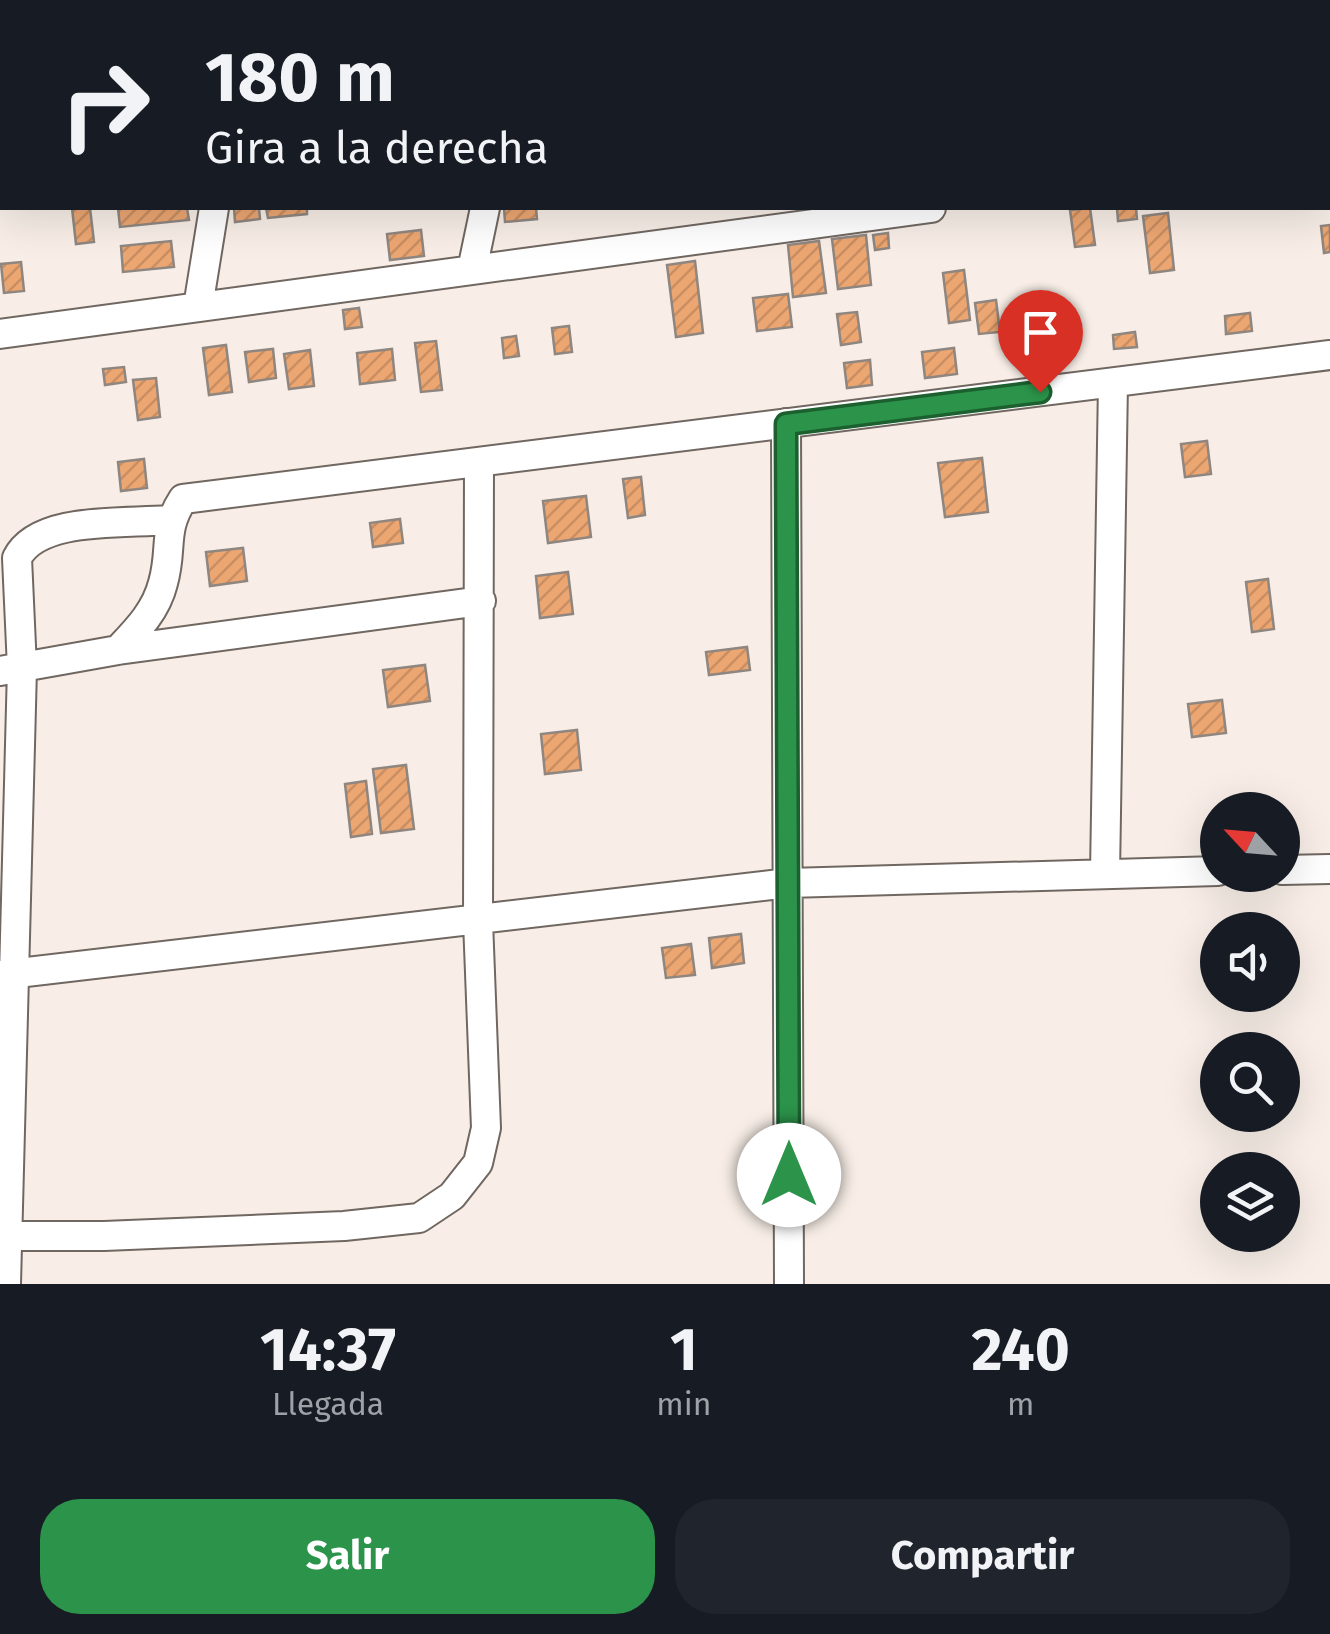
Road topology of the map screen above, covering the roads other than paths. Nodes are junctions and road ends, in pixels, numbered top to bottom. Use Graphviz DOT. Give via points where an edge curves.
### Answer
graph roads {
  1 [pos="214,210"];
  2 [pos="485,210"];
  3 [pos="901,210"];
  4 [pos="738,221"];
  5 [pos="472,270"];
  6 [pos="198,307"];
  7 [pos="0,334"];
  8 [pos="1330,355"];
  9 [pos="1113,382"];
  10 [pos="786,424"];
  11 [pos="479,462"];
  12 [pos="168,520"];
  13 [pos="481,602"];
  14 [pos="118,650"];
  15 [pos="11,670"];
  16 [pos="1330,869"];
  17 [pos="1300,870"];
  18 [pos="1200,872"];
  19 [pos="1105,874"];
  20 [pos="788,883"];
  21 [pos="478,922"];
  22 [pos="7,975"];
  23 [pos="4,1236"];
  24 [pos="6,1284"];
  25 [pos="790,1284"];
  1 -- 6 [label="street"];
  2 -- 5 [label="street"];
  3 -- 4 [label="street"];
  4 -- 5 [label="street"];
  5 -- 6 [label="street"];
  6 -- 7 [label="street"];
  8 -- 9 [label="street"];
  9 -- 10 [label="street"];
  9 -- 19 [label="street"];
  10 -- 11 [label="street"];
  10 -- 20 [label="street"];
  11 -- 12 [label="street" via="183,498"];
  11 -- 13 [label="street"];
  12 -- 14 [label="street" via="163,586 154,608"];
  12 -- 15 [label="street" via="45,530 25,542 17,558"];
  13 -- 14 [label="street"];
  13 -- 21 [label="street"];
  14 -- 15 [label="street"];
  15 -- 22 [label="street"];
  16 -- 17 [label="street"];
  18 -- 19 [label="street"];
  19 -- 20 [label="street"];
  20 -- 21 [label="street"];
  20 -- 25 [label="street"];
  21 -- 22 [label="street"];
  21 -- 23 [label="street" via="486,1128 478,1163 452,1196 419,1218"];
  22 -- 23 [label="street"];
  23 -- 24 [label="street"];
}
